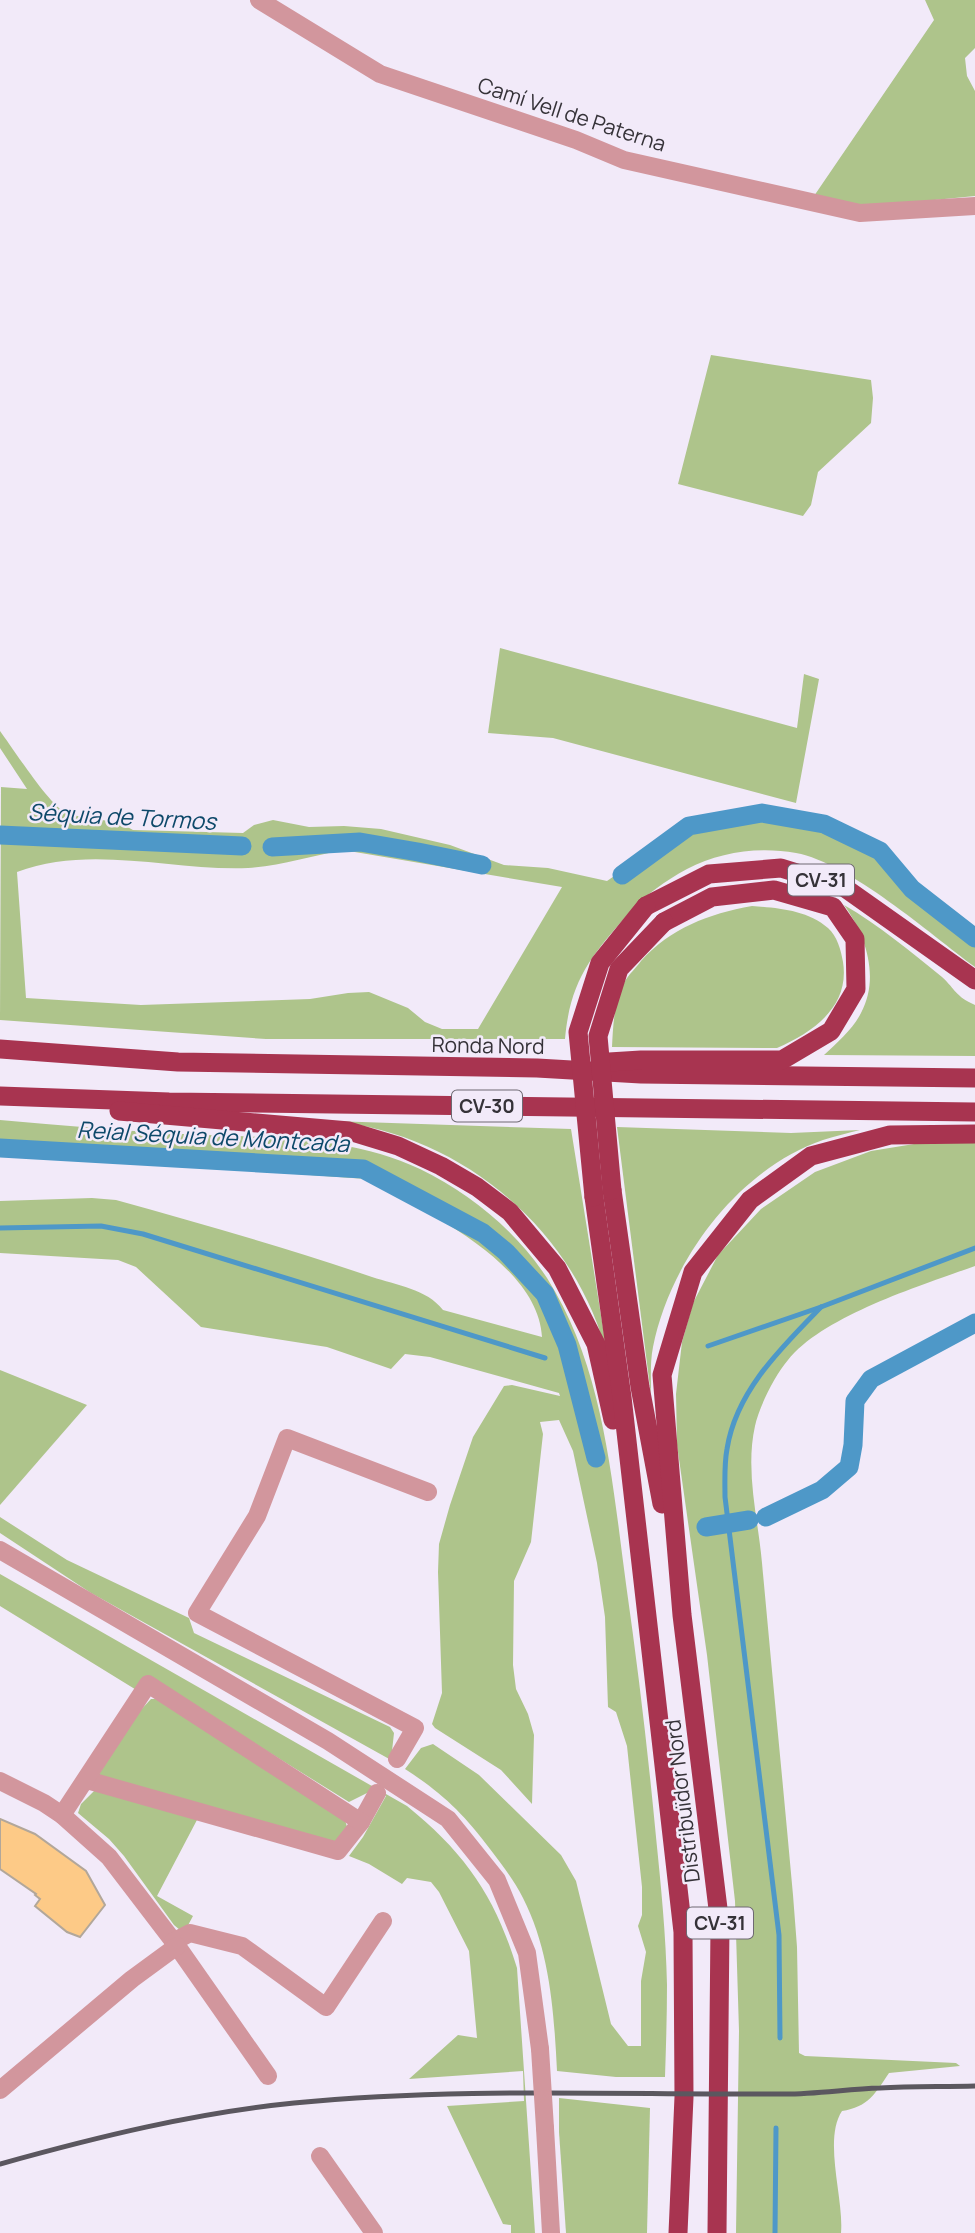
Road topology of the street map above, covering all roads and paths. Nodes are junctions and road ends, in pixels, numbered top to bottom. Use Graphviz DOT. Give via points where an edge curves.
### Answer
graph roads {
  1 [pos="259,0"];
  2 [pos="975,206"];
  3 [pos="975,980"];
  4 [pos="0,1049"];
  5 [pos="537,1068"];
  6 [pos="975,1078"];
  7 [pos="0,1097"];
  8 [pos="975,1112"];
  9 [pos="975,1134"];
  10 [pos="603,1194"];
  11 [pos="429,1492"];
  12 [pos="0,1550"];
  13 [pos="682,1615"];
  14 [pos="648,1621"];
  15 [pos="397,1759"];
  16 [pos="87,1780"];
  17 [pos="0,1781"];
  18 [pos="377,1793"];
  19 [pos="62,1815"];
  20 [pos="361,1822"];
  21 [pos="383,1921"];
  22 [pos="175,1944"];
  23 [pos="268,2076"];
  24 [pos="0,2090"];
  25 [pos="320,2155"];
  26 [pos="373,2233"];
  27 [pos="551,2233"];
  28 [pos="678,2233"];
  29 [pos="717,2233"];
  1 -- 2 [label="street, Camí Vell de Paterna" via="380,74 624,160 860,213"];
  3 -- 10 [label="highway, CV-31, bridge" via="845,888 781,868 709,874 646,906 600,963 578,1032"];
  4 -- 5 [label="highway, Ronda Nord / CV-30" via="178,1062"];
  5 -- 6 [label="highway, Ronda Nord / CV-30" via="640,1074"];
  5 -- 10 [label="highway, bridge" via="641,1060 782,1060 831,1031 856,989 855,939 833,907 774,890 712,897 664,922 619,969 598,1036"];
  7 -- 8 [label="highway, CV-30"];
  7 -- 14 [label="highway" via="166,1117 349,1131 441,1166 510,1213 557,1268 596,1344"];
  9 -- 13 [label="highway" via="890,1135 811,1156 750,1200 693,1272 662,1374"];
  10 -- 13 [label="highway"];
  10 -- 14 [label="highway, CV-31"];
  11 -- 15 [label="street" via="287,1438 257,1516 197,1613 415,1728"];
  12 -- 27 [label="street, bridge" via="328,1741 448,1819 497,1880 527,1953 540,2049"];
  13 -- 29 [label="highway, Distribuïdor Nord / CV-31" via="720,1925"];
  14 -- 28 [label="highway, Distribuïdor Nord / CV-31" via="683,1932 684,2098"];
  16 -- 19 [label="street"];
  16 -- 20 [label="street" via="338,1851"];
  16 -- 20 [label="street" via="148,1684"];
  17 -- 19 [label="street"];
  18 -- 20 [label="street"];
  19 -- 22 [label="street" via="109,1857"];
  21 -- 22 [label="street" via="326,2007 242,1946 190,1933"];
  22 -- 23 [label="street"];
  22 -- 24 [label="street"];
  25 -- 26 [label="street"];
}
